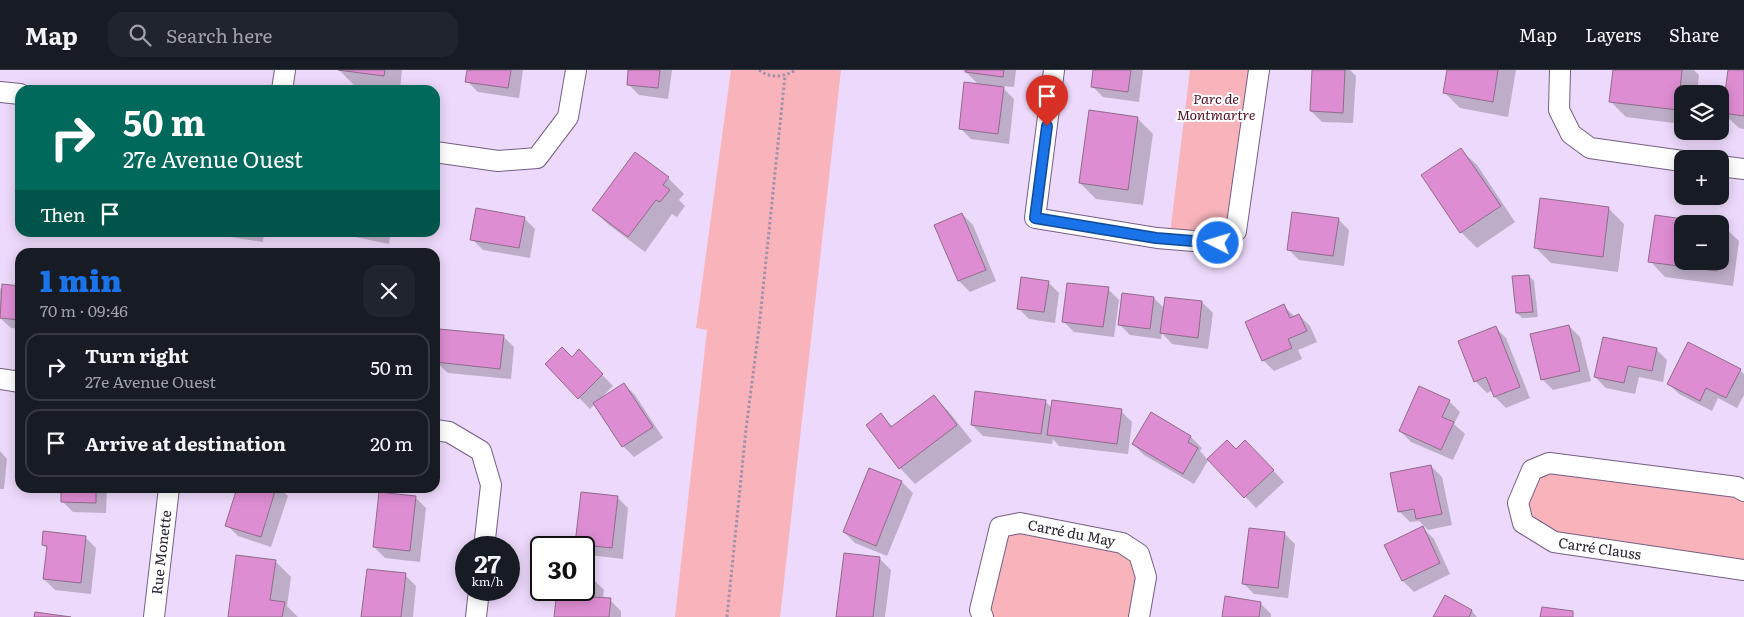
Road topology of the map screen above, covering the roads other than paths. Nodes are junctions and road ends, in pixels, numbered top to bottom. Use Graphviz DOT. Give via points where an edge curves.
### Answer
graph roads {
  1 [pos="285,70"];
  2 [pos="576,70"];
  3 [pos="1054,70"];
  4 [pos="1258,70"];
  5 [pos="1560,70"];
  6 [pos="283,85"];
  7 [pos="0,92"];
  8 [pos="15,94"];
  9 [pos="440,153"];
  10 [pos="1674,160"];
  11 [pos="1729,167"];
  12 [pos="1744,169"];
  13 [pos="0,380"];
  14 [pos="15,382"];
  15 [pos="440,431"];
  16 [pos="1744,491"];
  17 [pos="168,493"];
  18 [pos="485,536"];
  19 [pos="1744,570"];
  20 [pos="478,601"];
  21 [pos="154,617"];
  22 [pos="476,617"];
  23 [pos="983,617"];
  24 [pos="1139,617"];
  1 -- 6 [label="street"];
  2 -- 9 [label="street" via="568,117 537,158 498,161"];
  3 -- 4 [label="street" via="1035,218 1156,238 1218,243 1236,231"];
  5 -- 10 [label="street" via="1559,110 1577,139 1590,148"];
  7 -- 8 [label="street"];
  11 -- 12 [label="street"];
  13 -- 14 [label="street"];
  15 -- 18 [label="street" via="449,432 481,451 491,485"];
  16 -- 19 [label="street, Carré Clauss" via="1737,487 1549,463 1532,470 1518,503 1522,523 1554,542"];
  17 -- 21 [label="street, Rue Monette"];
  20 -- 22 [label="street"];
  23 -- 24 [label="street, Carré du May" via="980,610 1000,527 1020,523 1122,543 1139,554 1146,577"];
}
